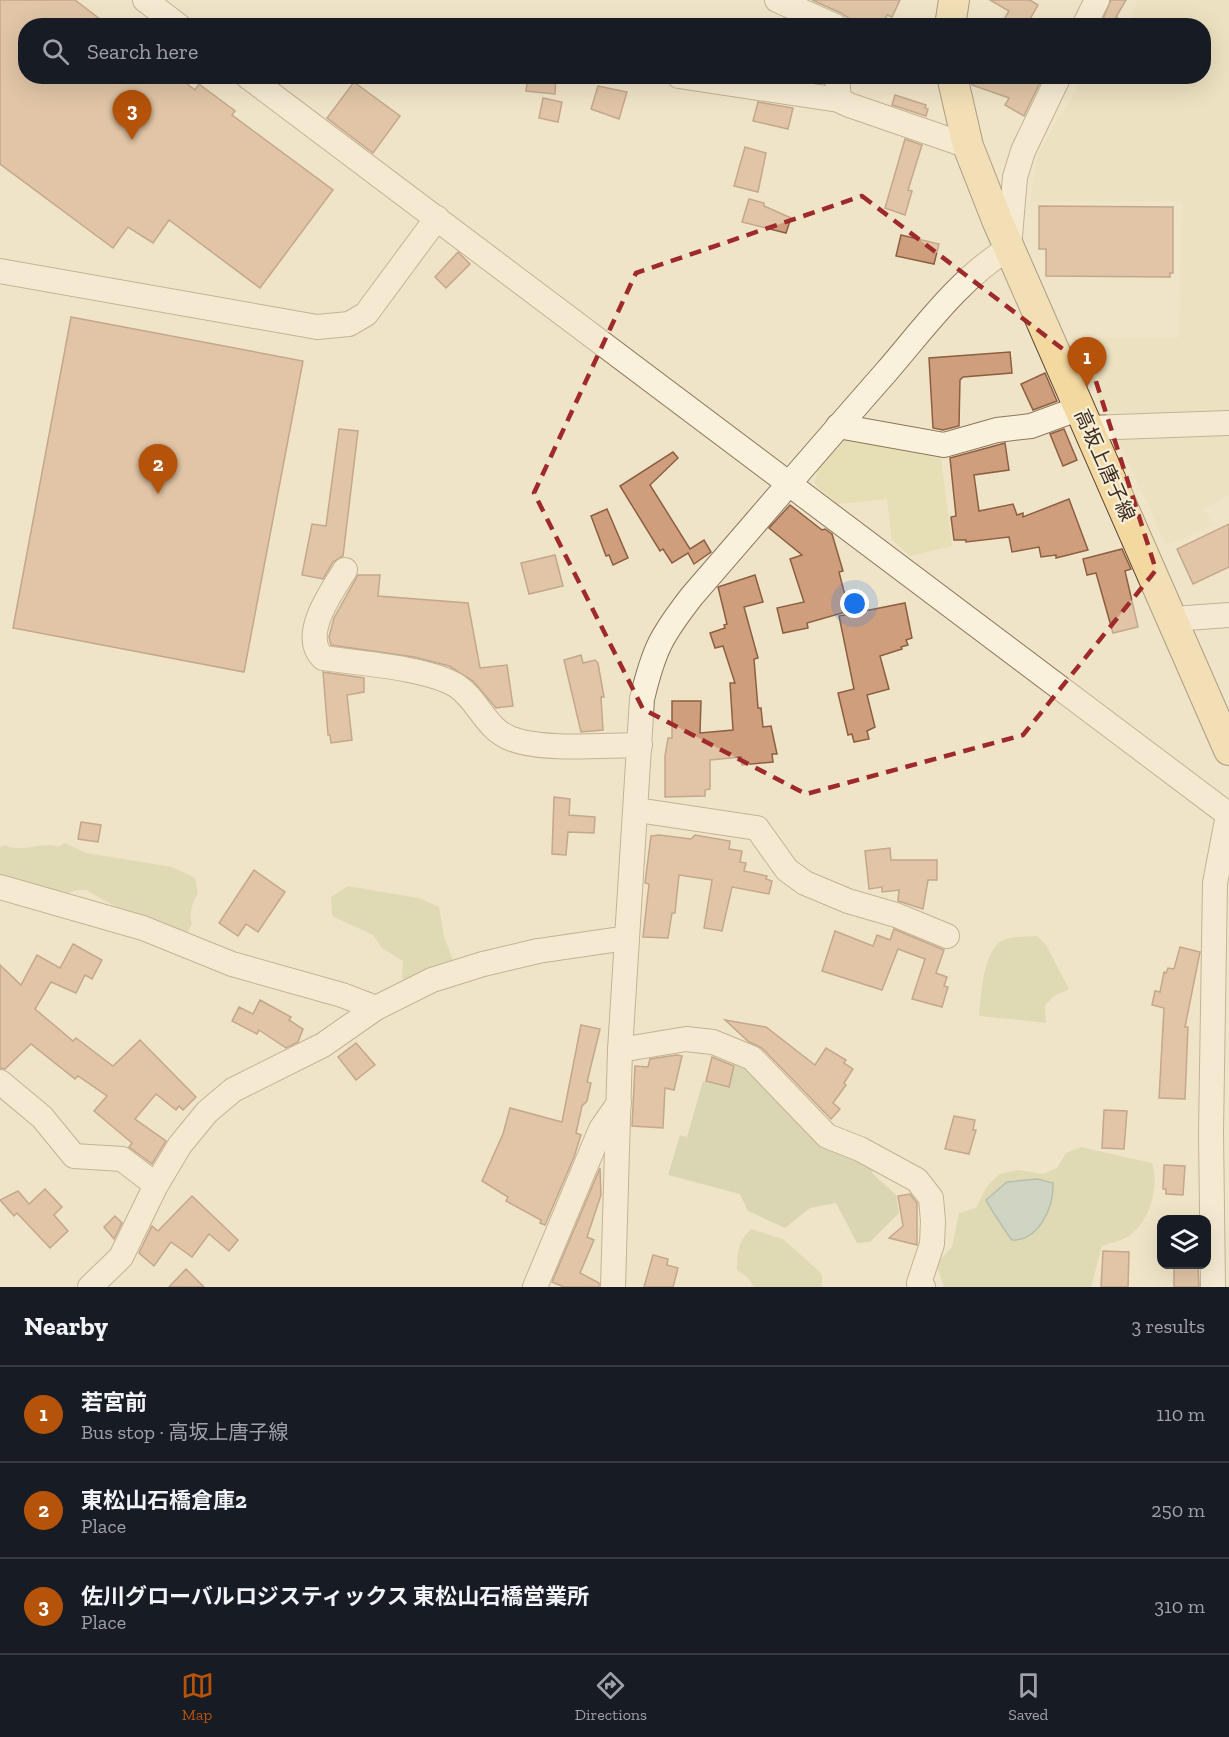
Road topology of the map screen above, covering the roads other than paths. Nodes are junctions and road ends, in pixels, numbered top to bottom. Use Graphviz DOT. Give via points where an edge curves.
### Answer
graph roads {
  1 [pos="145,0"];
  2 [pos="777,0"];
  3 [pos="954,0"];
  4 [pos="1096,0"];
  5 [pos="169,18"];
  6 [pos="817,18"];
  7 [pos="951,18"];
  8 [pos="1088,18"];
  9 [pos="258,84"];
  10 [pos="785,84"];
  11 [pos="954,84"];
  12 [pos="1055,84"];
  13 [pos="838,88"];
  14 [pos="968,146"];
  15 [pos="436,218"];
  16 [pos="1009,248"];
  17 [pos="0,271"];
  18 [pos="1084,418"];
  19 [pos="1229,423"];
  20 [pos="838,426"];
  21 [pos="788,483"];
  22 [pos="345,570"];
  23 [pos="1229,615"];
  24 [pos="1173,619"];
  25 [pos="639,745"];
  26 [pos="1229,750"];
  27 [pos="637,810"];
  28 [pos="1229,815"];
  29 [pos="0,887"];
  30 [pos="946,936"];
  31 [pos="627,938"];
  32 [pos="376,1008"];
  33 [pos="620,1050"];
  34 [pos="0,1082"];
  35 [pos="619,1103"];
  36 [pos="156,1185"];
  37 [pos="536,1286"];
  38 [pos="90,1287"];
  39 [pos="613,1287"];
  40 [pos="923,1287"];
  41 [pos="1213,1287"];
  1 -- 5 [label="street"];
  2 -- 6 [label="street"];
  3 -- 7 [label="main road"];
  4 -- 8 [label="street"];
  9 -- 15 [label="street"];
  10 -- 13 [label="street"];
  11 -- 14 [label="main road, 高坂上唐子線"];
  12 -- 16 [label="street" via="1015,177"];
  13 -- 14 [label="street" via="880,117"];
  14 -- 16 [label="main road, 高坂上唐子線"];
  15 -- 17 [label="street" via="366,314 336,326 316,327"];
  15 -- 21 [label="street"];
  16 -- 18 [label="main road, 高坂上唐子線"];
  16 -- 20 [label="street" via="968,279"];
  18 -- 19 [label="street"];
  18 -- 20 [label="street" via="997,430 944,446"];
  18 -- 24 [label="main road, 高坂上唐子線"];
  20 -- 21 [label="street"];
  21 -- 25 [label="street" via="664,633 654,651 642,699"];
  21 -- 28 [label="street"];
  22 -- 25 [label="street" via="328,594 318,620 316,640 323,658 419,673 455,685 509,739 529,744"];
  23 -- 24 [label="street"];
  24 -- 26 [label="main road, 高坂上唐子線"];
  25 -- 27 [label="street"];
  27 -- 30 [label="street" via="757,828 787,870 805,883"];
  27 -- 31 [label="street"];
  28 -- 41 [label="street" via="1215,883"];
  29 -- 32 [label="street" via="143,928 232,964"];
  31 -- 32 [label="street" via="538,951 483,964 432,980"];
  31 -- 33 [label="street"];
  32 -- 36 [label="street" via="323,1045 233,1090 207,1112 180,1145"];
  33 -- 35 [label="street"];
  33 -- 40 [label="street" via="686,1039 713,1042 752,1058 827,1136 917,1180 926,1188 933,1206 932,1244 919,1283"];
  34 -- 36 [label="street" via="42,1116 74,1156 122,1159"];
  35 -- 37 [label="street" via="601,1129"];
  35 -- 39 [label="street"];
  36 -- 38 [label="street" via="121,1257"];
}
